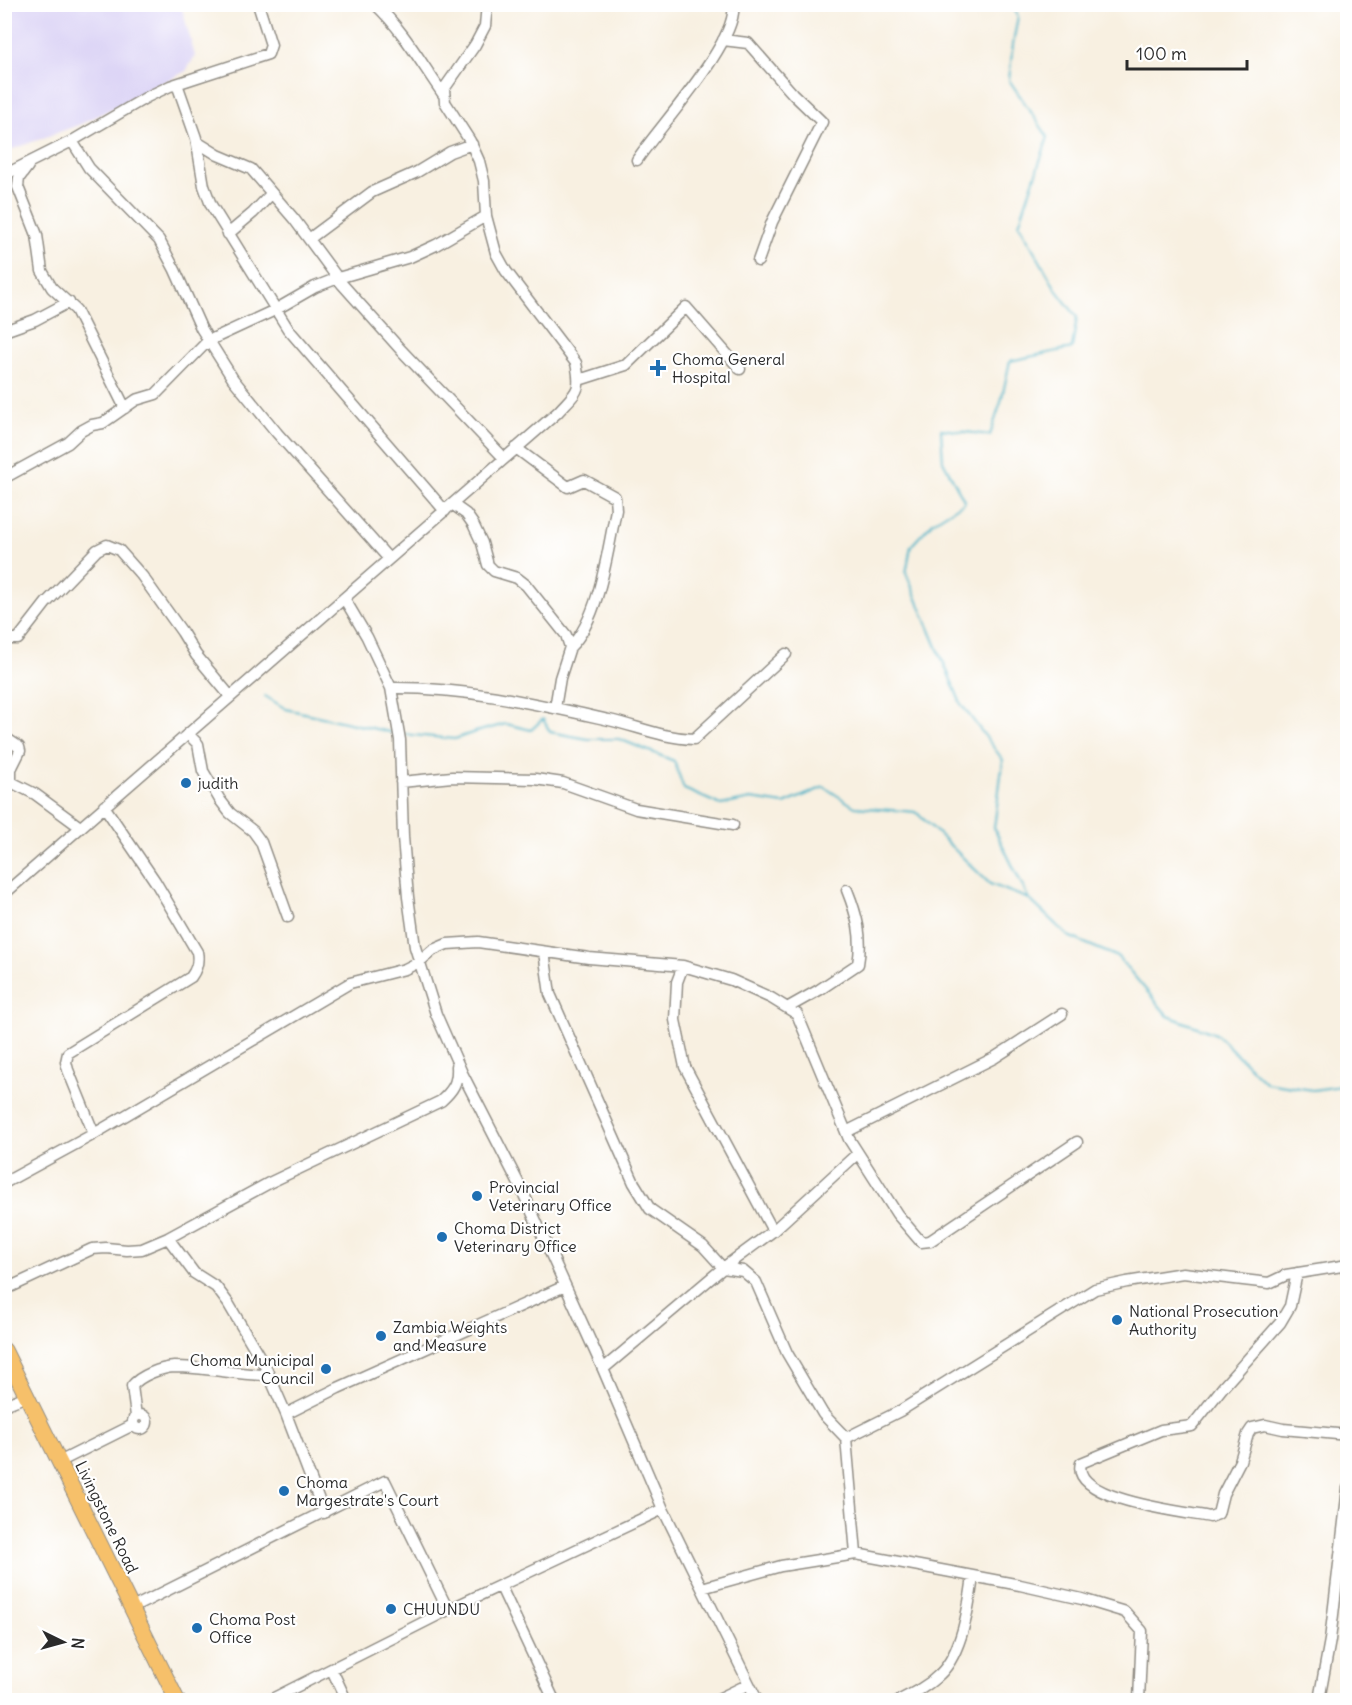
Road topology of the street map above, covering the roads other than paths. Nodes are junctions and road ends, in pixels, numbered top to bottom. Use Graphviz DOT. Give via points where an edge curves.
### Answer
graph roads {
  1 [pos="258,4"];
  2 [pos="375,4"];
  3 [pos="488,4"];
  4 [pos="734,4"];
  5 [pos="723,40"];
  6 [pos="177,84"];
  7 [pos="443,94"];
  8 [pos="72,141"];
  9 [pos="197,142"];
  10 [pos="472,144"];
  11 [pos="637,160"];
  12 [pos="29,163"];
  13 [pos="4,175"];
  14 [pos="271,194"];
  15 [pos="486,216"];
  16 [pos="228,234"];
  17 [pos="309,239"];
  18 [pos="758,261"];
  19 [pos="338,278"];
  20 [pos="69,302"];
  21 [pos="275,310"];
  22 [pos="4,331"];
  23 [pos="208,341"];
  24 [pos="740,369"];
  25 [pos="579,380"];
  26 [pos="125,408"];
  27 [pos="516,448"];
  28 [pos="504,458"];
  29 [pos="4,478"];
  30 [pos="448,507"];
  31 [pos="389,559"];
  32 [pos="344,598"];
  33 [pos="4,634"];
  34 [pos="570,647"];
  35 [pos="786,654"];
  36 [pos="391,688"];
  37 [pos="230,696"];
  38 [pos="555,708"];
  39 [pos="188,734"];
  40 [pos="4,737"];
  41 [pos="401,782"];
  42 [pos="104,806"];
  43 [pos="733,825"];
  44 [pos="80,827"];
  45 [pos="847,890"];
  46 [pos="4,894"];
  47 [pos="288,917"];
  48 [pos="544,952"];
  49 [pos="419,962"];
  50 [pos="683,966"];
  51 [pos="787,1008"];
  52 [pos="1062,1014"];
  53 [pos="456,1059"];
  54 [pos="846,1132"];
  55 [pos="94,1134"];
  56 [pos="1077,1142"];
  57 [pos="857,1154"];
  58 [pos="4,1183"];
  59 [pos="773,1232"];
  60 [pos="168,1238"];
  61 [pos="1347,1265"];
  62 [pos="723,1269"];
  63 [pos="1297,1274"];
  64 [pos="565,1286"];
  65 [pos="4,1290"];
  66 [pos="4,1350"];
  67 [pos="603,1369"];
  68 [pos="269,1375"];
  69 [pos="27,1396"];
  70 [pos="4,1405"];
  71 [pos="286,1414"];
  72 [pos="1347,1435"];
  73 [pos="846,1438"];
  74 [pos="59,1462"];
  75 [pos="1347,1488"];
  76 [pos="663,1509"];
  77 [pos="324,1513"];
  78 [pos="856,1554"];
  79 [pos="973,1577"];
  80 [pos="501,1587"];
  81 [pos="702,1588"];
  82 [pos="132,1608"];
  83 [pos="448,1610"];
  84 [pos="332,1670"];
  85 [pos="749,1684"];
  86 [pos="1322,1700"];
  87 [pos="177,1701"];
  88 [pos="270,1701"];
  89 [pos="346,1701"];
  90 [pos="554,1701"];
  91 [pos="716,1701"];
  92 [pos="757,1701"];
  93 [pos="900,1701"];
  94 [pos="1139,1701"];
  1 -- 6 [label="street" via="271,45 268,54"];
  2 -- 7 [label="street" via="404,34"];
  3 -- 7 [label="street" via="475,45"];
  4 -- 5 [label="street" via="735,12"];
  5 -- 11 [label="street"];
  5 -- 18 [label="street" via="747,43 822,122 772,222"];
  6 -- 8 [label="street"];
  6 -- 9 [label="street"];
  7 -- 10 [label="street"];
  8 -- 12 [label="street"];
  8 -- 23 [label="street" via="89,168 159,240"];
  9 -- 14 [label="street" via="251,169"];
  9 -- 16 [label="street" via="208,197"];
  10 -- 15 [label="street" via="484,181"];
  10 -- 17 [label="street" via="376,189"];
  12 -- 13 [label="street"];
  12 -- 20 [label="street" via="19,178 19,191 37,235 42,271 52,288"];
  14 -- 16 [label="street"];
  14 -- 17 [label="street"];
  15 -- 19 [label="street" via="410,257"];
  15 -- 25 [label="street" via="501,262 576,363"];
  16 -- 21 [label="street"];
  17 -- 19 [label="street"];
  19 -- 21 [label="street"];
  19 -- 28 [label="street" via="400,350"];
  20 -- 22 [label="street"];
  20 -- 26 [label="street"];
  21 -- 23 [label="street"];
  21 -- 30 [label="street" via="295,338"];
  23 -- 26 [label="street" via="156,394"];
  23 -- 31 [label="street" via="262,415"];
  24 -- 25 [label="street" via="686,308 626,365"];
  25 -- 27 [label="street" via="578,390 565,405"];
  26 -- 29 [label="street"];
  27 -- 28 [label="street"];
  27 -- 34 [label="street" via="568,487 584,480 615,497 616,510 598,593 580,638"];
  28 -- 30 [label="street"];
  30 -- 31 [label="street"];
  30 -- 34 [label="street" via="466,514 482,543 488,565 526,585 561,628"];
  31 -- 32 [label="street"];
  32 -- 36 [label="street"];
  32 -- 37 [label="street"];
  33 -- 37 [label="street" via="18,639 97,550 112,546 142,576 196,655"];
  34 -- 38 [label="street"];
  35 -- 38 [label="street" via="694,739 673,738"];
  36 -- 38 [label="street" via="494,696"];
  36 -- 41 [label="street" via="400,740"];
  37 -- 39 [label="street"];
  39 -- 42 [label="street"];
  39 -- 47 [label="street" via="198,744 203,771 220,800 261,842"];
  40 -- 44 [label="street" via="20,751 11,768 11,782"];
  41 -- 43 [label="street" via="452,777 536,779 563,783 636,809"];
  41 -- 49 [label="street" via="408,897"];
  42 -- 44 [label="street"];
  42 -- 55 [label="street" via="172,908 198,958 191,977 68,1053 68,1070"];
  44 -- 46 [label="street"];
  45 -- 51 [label="street" via="862,947 858,964"];
  48 -- 49 [label="street" via="478,942 447,944"];
  48 -- 50 [label="street"];
  48 -- 62 [label="street" via="550,994 634,1183 651,1209 703,1246"];
  49 -- 53 [label="street"];
  49 -- 55 [label="street" via="350,983"];
  50 -- 51 [label="street" via="731,980"];
  50 -- 59 [label="street" via="677,982 675,1020 685,1066"];
  51 -- 54 [label="street" via="797,1014"];
  52 -- 54 [label="street" via="994,1058"];
  53 -- 60 [label="street" via="454,1089 441,1101 269,1183"];
  53 -- 64 [label="street"];
  54 -- 57 [label="street"];
  55 -- 58 [label="street"];
  56 -- 57 [label="street" via="930,1241 921,1242"];
  57 -- 59 [label="street"];
  59 -- 62 [label="street"];
  60 -- 65 [label="street" via="142,1249 92,1250"];
  60 -- 68 [label="street" via="195,1273 222,1293"];
  61 -- 63 [label="street"];
  62 -- 67 [label="street"];
  62 -- 73 [label="street" via="743,1271 756,1282 793,1363 823,1414"];
  63 -- 72 [label="street" via="1290,1306 1280,1323 1192,1426 1161,1430 1083,1461 1080,1472 1092,1486 1130,1502 1210,1517 1218,1514 1252,1428 1265,1425"];
  63 -- 73 [label="street" via="1269,1282 1183,1273 1095,1289 900,1411"];
  64 -- 67 [label="street"];
  64 -- 71 [label="street"];
  66 -- 69 [label="highway, Livingstone Road"];
  67 -- 76 [label="street"];
  68 -- 71 [label="street"];
  68 -- 74 [label="street" via="172,1367 142,1377 132,1386 135,1420"];
  69 -- 70 [label="street"];
  69 -- 74 [label="highway, Livingstone Road"];
  71 -- 77 [label="street"];
  73 -- 78 [label="street"];
  74 -- 82 [label="highway, Livingstone Road"];
  75 -- 86 [label="street"];
  76 -- 80 [label="street"];
  76 -- 81 [label="street"];
  77 -- 82 [label="street"];
  77 -- 83 [label="street" via="385,1481"];
  78 -- 79 [label="street"];
  78 -- 81 [label="street" via="781,1566"];
  79 -- 93 [label="street" via="969,1606 950,1660 928,1685"];
  79 -- 94 [label="street" via="1020,1584 1125,1612 1142,1631"];
  80 -- 83 [label="street"];
  80 -- 90 [label="street"];
  81 -- 85 [label="street"];
  82 -- 87 [label="highway, Livingstone Road"];
  83 -- 84 [label="street"];
  84 -- 88 [label="street"];
  84 -- 89 [label="street"];
  85 -- 91 [label="street"];
  85 -- 92 [label="street"];
}
